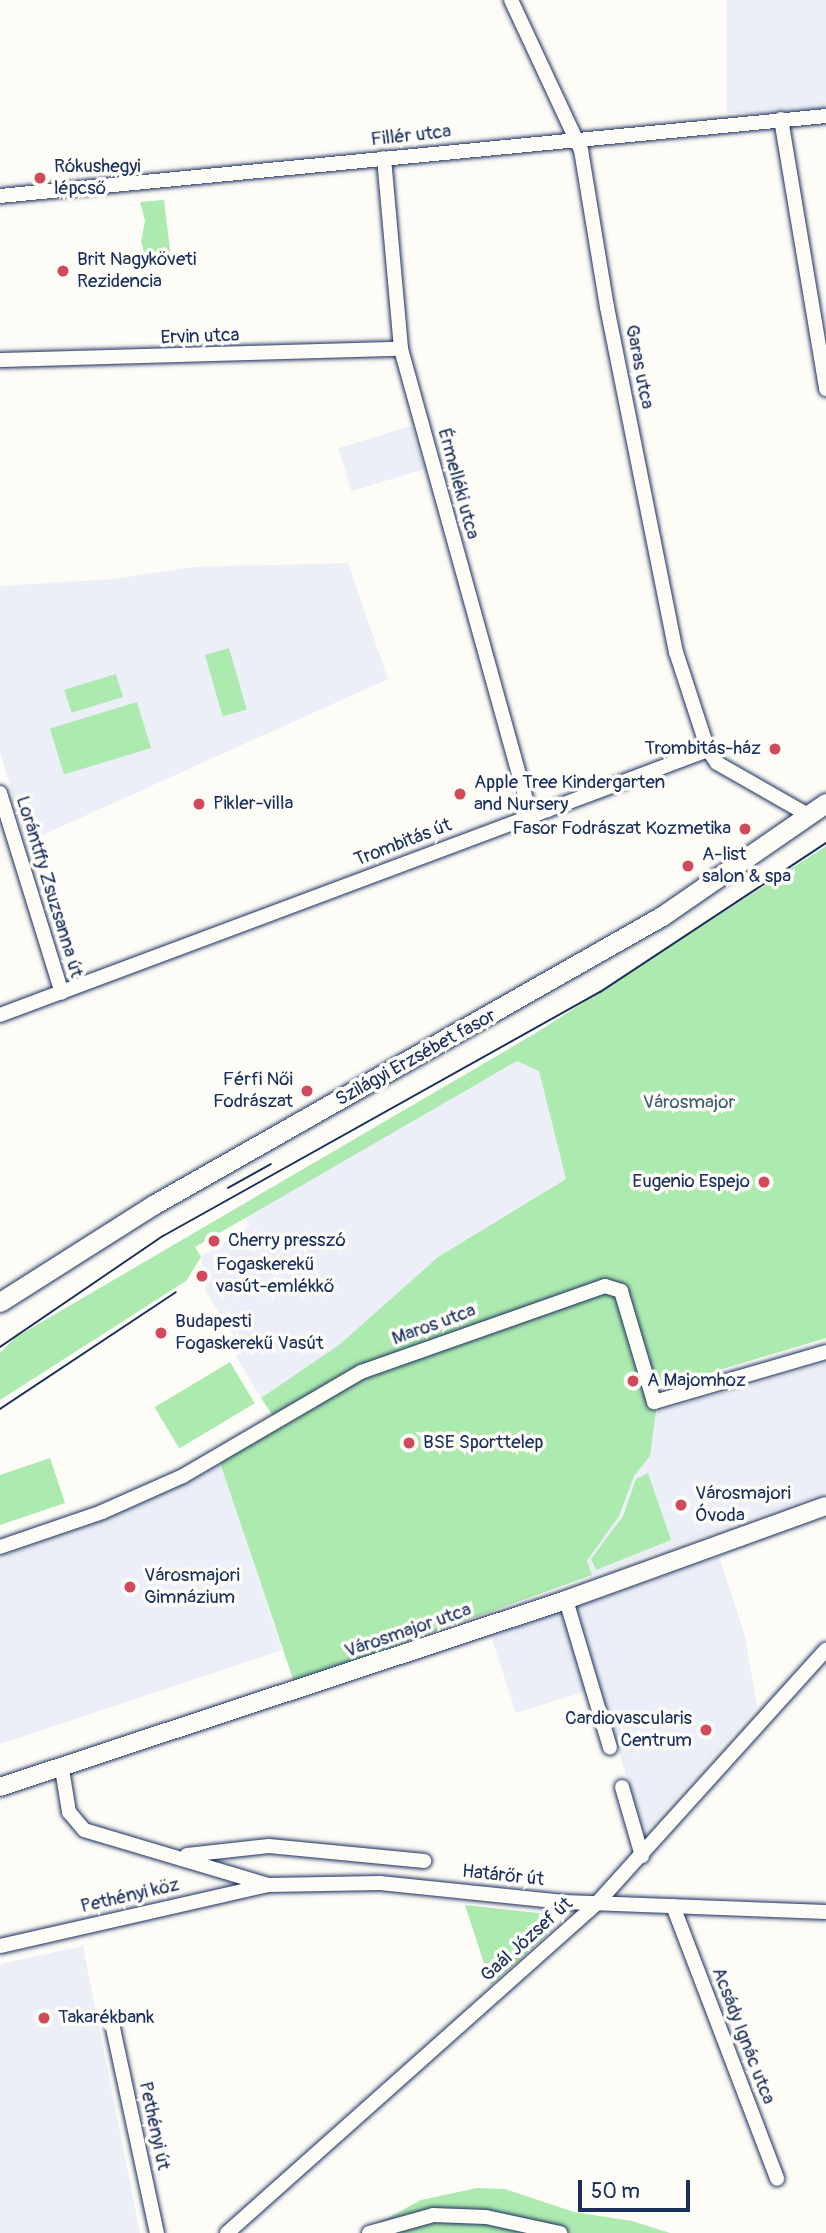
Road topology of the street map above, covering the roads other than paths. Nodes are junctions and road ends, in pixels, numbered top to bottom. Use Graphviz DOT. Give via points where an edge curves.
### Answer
graph roads {
  1 [pos="511,0"];
  2 [pos="826,116"];
  3 [pos="781,119"];
  4 [pos="576,138"];
  5 [pos="384,158"];
  6 [pos="0,196"];
  7 [pos="401,349"];
  8 [pos="0,360"];
  9 [pos="826,389"];
  10 [pos="708,750"];
  11 [pos="0,793"];
  12 [pos="826,803"];
  13 [pos="530,814"];
  14 [pos="808,815"];
  15 [pos="62,993"];
  16 [pos="0,1015"];
  17 [pos="0,1302"];
  18 [pos="826,1352"];
  19 [pos="826,1506"];
  20 [pos="0,1547"];
  21 [pos="566,1600"];
  22 [pos="826,1650"];
  23 [pos="610,1748"];
  24 [pos="62,1769"];
  25 [pos="0,1787"];
  26 [pos="621,1787"];
  27 [pos="182,1856"];
  28 [pos="642,1856"];
  29 [pos="424,1861"];
  30 [pos="269,1885"];
  31 [pos="598,1902"];
  32 [pos="673,1906"];
  33 [pos="826,1912"];
  34 [pos="0,1946"];
  35 [pos="113,2028"];
  36 [pos="777,2179"];
  37 [pos="157,2233"];
  38 [pos="227,2233"];
  39 [pos="369,2233"];
  40 [pos="560,2233"];
  1 -- 4 [label="street, Garas utca"];
  2 -- 3 [label="street, Fillér utca"];
  3 -- 4 [label="street, Fillér utca"];
  3 -- 9 [label="street"];
  4 -- 5 [label="street, Fillér utca"];
  4 -- 10 [label="street, Garas utca" via="676,652"];
  5 -- 6 [label="street, Fillér utca"];
  5 -- 7 [label="street, Érmelléki utca"];
  7 -- 8 [label="street, Ervin utca"];
  7 -- 13 [label="street, Érmelléki utca"];
  10 -- 13 [label="street, Trombitás út"];
  10 -- 14 [label="street" via="717,763"];
  11 -- 15 [label="street, Lorántffy Zsuzsanna út"];
  12 -- 14 [label="main road, Szilágyi Erzsébet fasor"];
  13 -- 15 [label="street, Trombitás út"];
  14 -- 17 [label="main road, Szilágyi Erzsébet fasor" via="662,916 153,1205"];
  15 -- 16 [label="street, Trombitás út"];
  18 -- 20 [label="street, Maros utca" via="654,1402 621,1291 605,1286 354,1375 183,1476 102,1512"];
  19 -- 21 [label="street, Városmajor utca"];
  21 -- 23 [label="street"];
  21 -- 24 [label="street, Városmajor utca"];
  22 -- 28 [label="street, Gaál József út"];
  24 -- 25 [label="street, Városmajor utca"];
  24 -- 27 [label="street, Határőr út" via="75,1824"];
  26 -- 28 [label="street"];
  27 -- 29 [label="street, Határőr út" via="269,1846"];
  27 -- 30 [label="street, Határőr út"];
  28 -- 31 [label="street, Gaál József út"];
  30 -- 31 [label="street, Határőr út" via="380,1882"];
  30 -- 34 [label="street, Pethényi köz"];
  31 -- 32 [label="street, Határőr út"];
  31 -- 38 [label="street, Gaál József út"];
  32 -- 33 [label="street, Határőr út"];
  32 -- 36 [label="street, Acsády Ignác utca"];
  35 -- 37 [label="street, Pethényi út"];
  39 -- 40 [label="street" via="433,2215 486,2217"];
}
